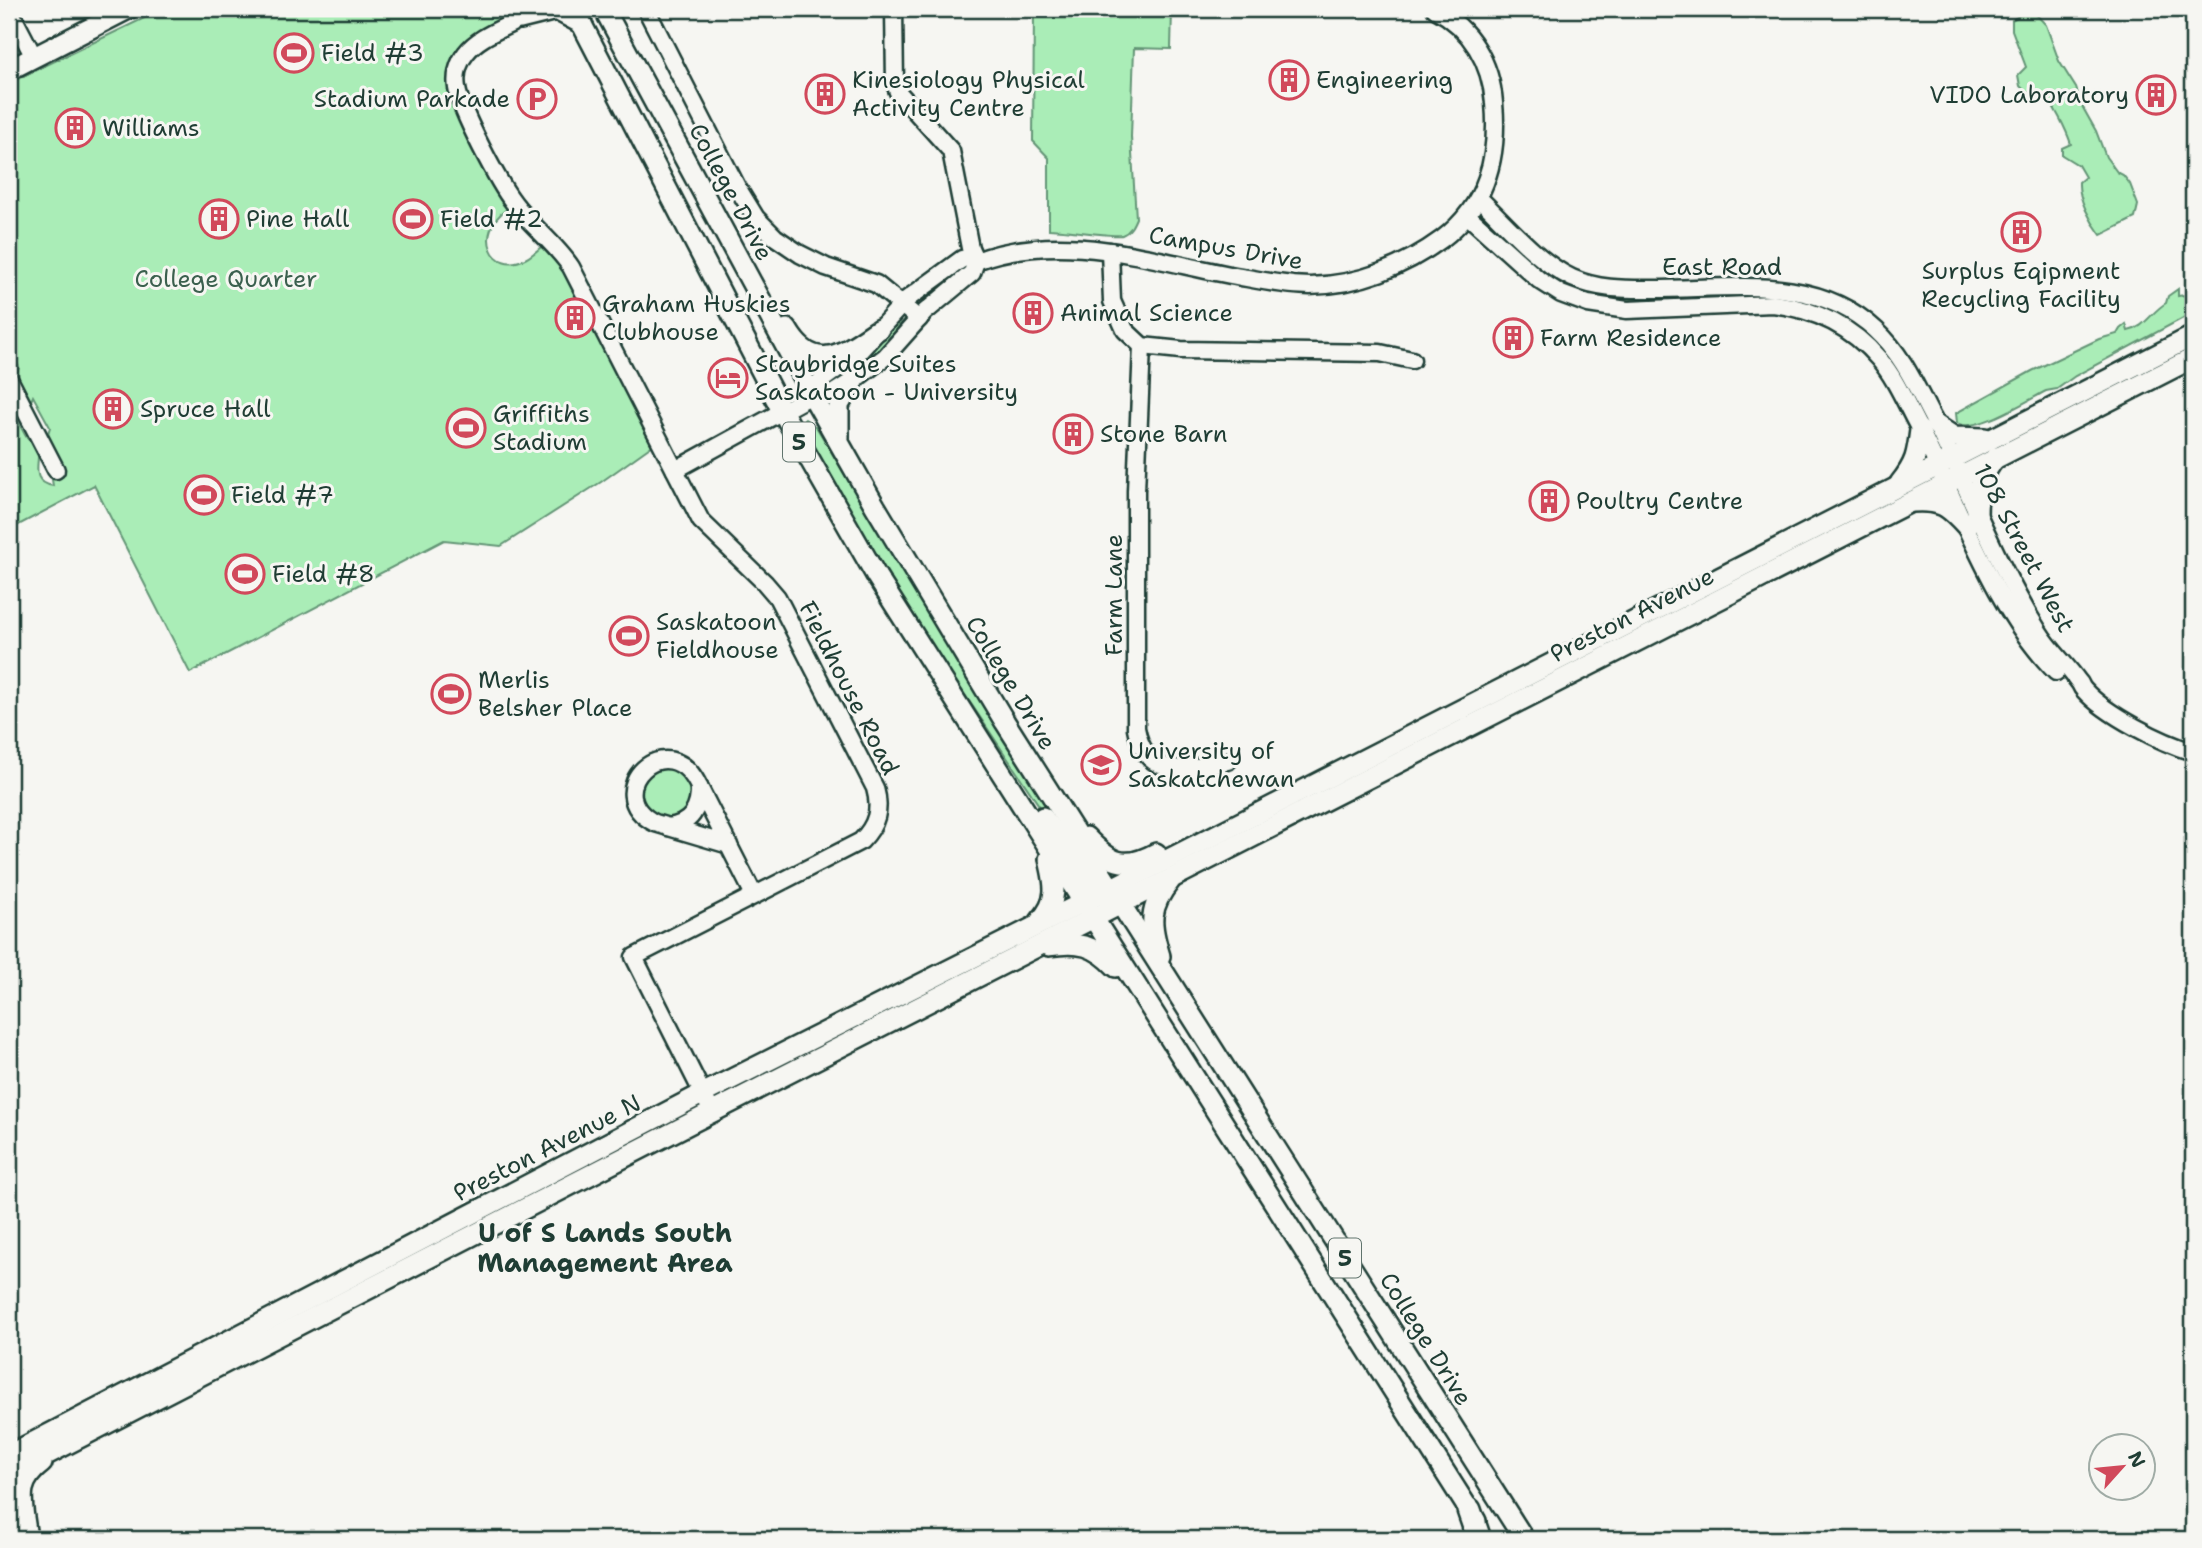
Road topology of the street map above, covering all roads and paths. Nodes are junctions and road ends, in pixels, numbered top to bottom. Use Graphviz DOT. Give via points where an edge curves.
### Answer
graph roads {
  1 [pos="9,9"];
  2 [pos="128,9"];
  3 [pos="604,9"];
  4 [pos="646,9"];
  5 [pos="894,9"];
  6 [pos="1435,9"];
  7 [pos="525,14"];
  8 [pos="1457,14"];
  9 [pos="578,16"];
  10 [pos="34,57"];
  11 [pos="9,70"];
  12 [pos="1480,199"];
  13 [pos="1468,216"];
  14 [pos="1110,251"];
  15 [pos="976,261"];
  16 [pos="752,282"];
  17 [pos="902,303"];
  18 [pos="919,319"];
  19 [pos="879,329"];
  20 [pos="2193,336"];
  21 [pos="1142,346"];
  22 [pos="2193,358"];
  23 [pos="1412,360"];
  24 [pos="9,379"];
  25 [pos="855,380"];
  26 [pos="812,395"];
  27 [pos="782,411"];
  28 [pos="1928,427"];
  29 [pos="839,442"];
  30 [pos="1995,447"];
  31 [pos="56,470"];
  32 [pos="675,470"];
  33 [pos="1949,470"];
  34 [pos="1902,494"];
  35 [pos="1972,522"];
  36 [pos="877,577"];
  37 [pos="2193,752"];
  38 [pos="1228,761"];
  39 [pos="699,788"];
  40 [pos="1296,793"];
  41 [pos="1065,816"];
  42 [pos="666,827"];
  43 [pos="1045,842"];
  44 [pos="729,845"];
  45 [pos="1172,878"];
  46 [pos="754,895"];
  47 [pos="1102,903"];
  48 [pos="1034,927"];
  49 [pos="1031,949"];
  50 [pos="1167,977"];
  51 [pos="1138,990"];
  52 [pos="1211,1047"];
  53 [pos="702,1094"];
  54 [pos="712,1112"];
  55 [pos="89,1432"];
  56 [pos="9,1455"];
  57 [pos="9,1474"];
  58 [pos="9,1499"];
  59 [pos="1469,1510"];
  60 [pos="28,1535"];
  61 [pos="1479,1539"];
  62 [pos="1488,1539"];
  63 [pos="1524,1539"];
  1 -- 10 [label="street"];
  2 -- 10 [label="main road"];
  3 -- 16 [label="main road, College Drive / 5"];
  4 -- 17 [label="street" via="756,218 800,254 876,284"];
  5 -- 15 [label="street" via="895,84 951,151"];
  6 -- 8 [label="street, Campus Drive"];
  7 -- 9 [label="main road" via="556,10"];
  7 -- 32 [label="street" via="478,41 465,54 456,80 460,102 505,191 570,267"];
  8 -- 12 [label="street, Campus Drive" via="1492,83 1494,149"];
  9 -- 27 [label="main road, College Drive / 5"];
  10 -- 11 [label="main road"];
  12 -- 13 [label="street, Campus Drive"];
  12 -- 28 [label="street, East Road" via="1545,260 1585,283 1615,290 1782,288 1838,303 1867,322 1900,357"];
  13 -- 14 [label="street, Campus Drive" via="1408,260 1366,278 1331,285 1284,284"];
  13 -- 28 [label="street, East Road" via="1539,280 1588,304 1627,310 1773,304 1822,316 1878,358"];
  14 -- 15 [label="street, Campus Drive" via="1050,246"];
  14 -- 21 [label="street" via="1112,301 1125,330"];
  15 -- 17 [label="street, Campus Drive" via="962,259"];
  15 -- 18 [label="street, Campus Drive" via="972,273"];
  16 -- 19 [label="main road" via="775,307 793,339 808,352 832,357"];
  16 -- 26 [label="main road, College Drive / 5"];
  17 -- 18 [label="street"];
  17 -- 19 [label="street, Campus Drive"];
  18 -- 25 [label="street, Campus Drive" via="893,350"];
  19 -- 26 [label="street, Campus Drive" via="849,361 818,383"];
  20 -- 30 [label="main road, Preston Avenue"];
  21 -- 23 [label="street" via="1380,353"];
  21 -- 38 [label="street, Farm Lane" via="1136,491 1136,728 1143,751 1158,765 1178,769"];
  22 -- 30 [label="main road, Preston Avenue"];
  24 -- 31 [label="street"];
  25 -- 26 [label="street, Campus Drive" via="825,397"];
  25 -- 29 [label="main road" via="837,412"];
  26 -- 27 [label="street, Campus Drive"];
  26 -- 29 [label="main road, College Drive / 5"];
  27 -- 32 [label="street, Campus Drive"];
  27 -- 36 [label="main road, College Drive / 5"];
  28 -- 30 [label="main road"];
  28 -- 33 [label="street, East Road"];
  28 -- 34 [label="main road"];
  29 -- 41 [label="main road, College Drive / 5"];
  30 -- 33 [label="main road, Preston Avenue"];
  30 -- 35 [label="main road" via="1979,484"];
  32 -- 46 [label="street, Fieldhouse Road" via="707,528 777,597 879,805 875,822 861,841"];
  33 -- 34 [label="main road, Preston Avenue"];
  33 -- 35 [label="street, 108 Street West"];
  34 -- 35 [label="main road" via="1941,503"];
  34 -- 40 [label="main road, Preston Avenue"];
  34 -- 45 [label="main road, Preston Avenue"];
  35 -- 37 [label="street, 108 Street West" via="2005,601 2037,651 2075,689 2131,724"];
  36 -- 43 [label="main road, College Drive / 5"];
  36 -- 47 [label="main road"];
  39 -- 42 [label="street" via="698,806 691,818"];
  39 -- 42 [label="street" via="687,769 670,760 654,762 640,772 633,785 634,801 646,819"];
  39 -- 44 [label="street"];
  40 -- 41 [label="main road" via="1125,863 1101,853"];
  40 -- 47 [label="main road, Preston Avenue"];
  41 -- 47 [label="main road, College Drive / 5"];
  42 -- 44 [label="street"];
  43 -- 47 [label="main road, College Drive / 5"];
  43 -- 48 [label="main road" via="1055,897"];
  44 -- 46 [label="street"];
  45 -- 47 [label="main road, Preston Avenue"];
  45 -- 50 [label="main road" via="1153,909 1154,937"];
  46 -- 53 [label="street, Fieldhouse Road" via="634,957"];
  47 -- 48 [label="main road, Preston Avenue N"];
  47 -- 49 [label="main road, Preston Avenue N"];
  47 -- 50 [label="main road, College Drive / 5"];
  47 -- 51 [label="main road, College Drive / 5"];
  47 -- 52 [label="main road"];
  48 -- 53 [label="main road, Preston Avenue N"];
  49 -- 51 [label="main road" via="1079,943 1108,959"];
  49 -- 54 [label="main road, Preston Avenue N"];
  50 -- 52 [label="main road, College Drive / 5"];
  51 -- 59 [label="main road, College Drive / 5"];
  52 -- 63 [label="main road, College Drive / 5"];
  53 -- 54 [label="street, Fieldhouse Road"];
  53 -- 56 [label="main road, Preston Avenue N"];
  54 -- 55 [label="main road, Preston Avenue N"];
  55 -- 57 [label="main road, Preston Avenue N"];
  55 -- 60 [label="main road" via="30,1471 24,1481"];
  58 -- 60 [label="street"];
  59 -- 61 [label="highway"];
  59 -- 62 [label="main road, College Drive / 5"];
}
